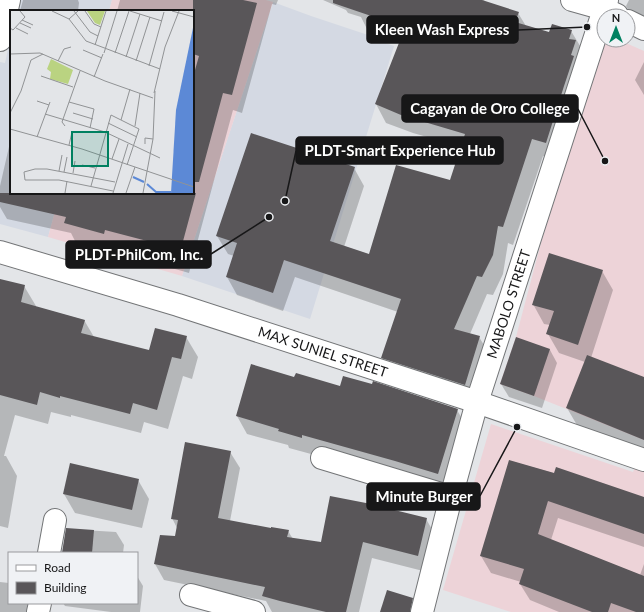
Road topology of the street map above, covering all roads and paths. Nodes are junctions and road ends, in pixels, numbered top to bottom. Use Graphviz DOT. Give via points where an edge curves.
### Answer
graph roads {
  1 [pos="9,0"];
  2 [pos="572,0"];
  3 [pos="610,8"];
  4 [pos="0,40"];
  5 [pos="596,48"];
  6 [pos="0,252"];
  7 [pos="477,402"];
  8 [pos="322,458"];
  9 [pos="644,460"];
  10 [pos="451,497"];
  11 [pos="55,520"];
  12 [pos="49,552"];
  13 [pos="191,595"];
  14 [pos="254,612"];
  15 [pos="422,612"];
  1 -- 4 [label="street"];
  2 -- 3 [label="street"];
  5 -- 7 [label="street, MABOLO STREET"];
  6 -- 7 [label="street, MAX SUNIEL STREET" via="178,305"];
  7 -- 9 [label="street, MAX SUNIEL STREET"];
  7 -- 10 [label="street, MABOLO STREET"];
  8 -- 10 [label="street"];
  10 -- 15 [label="street, MABOLO STREET"];
  11 -- 12 [label="street"];
  13 -- 14 [label="street"];
}
